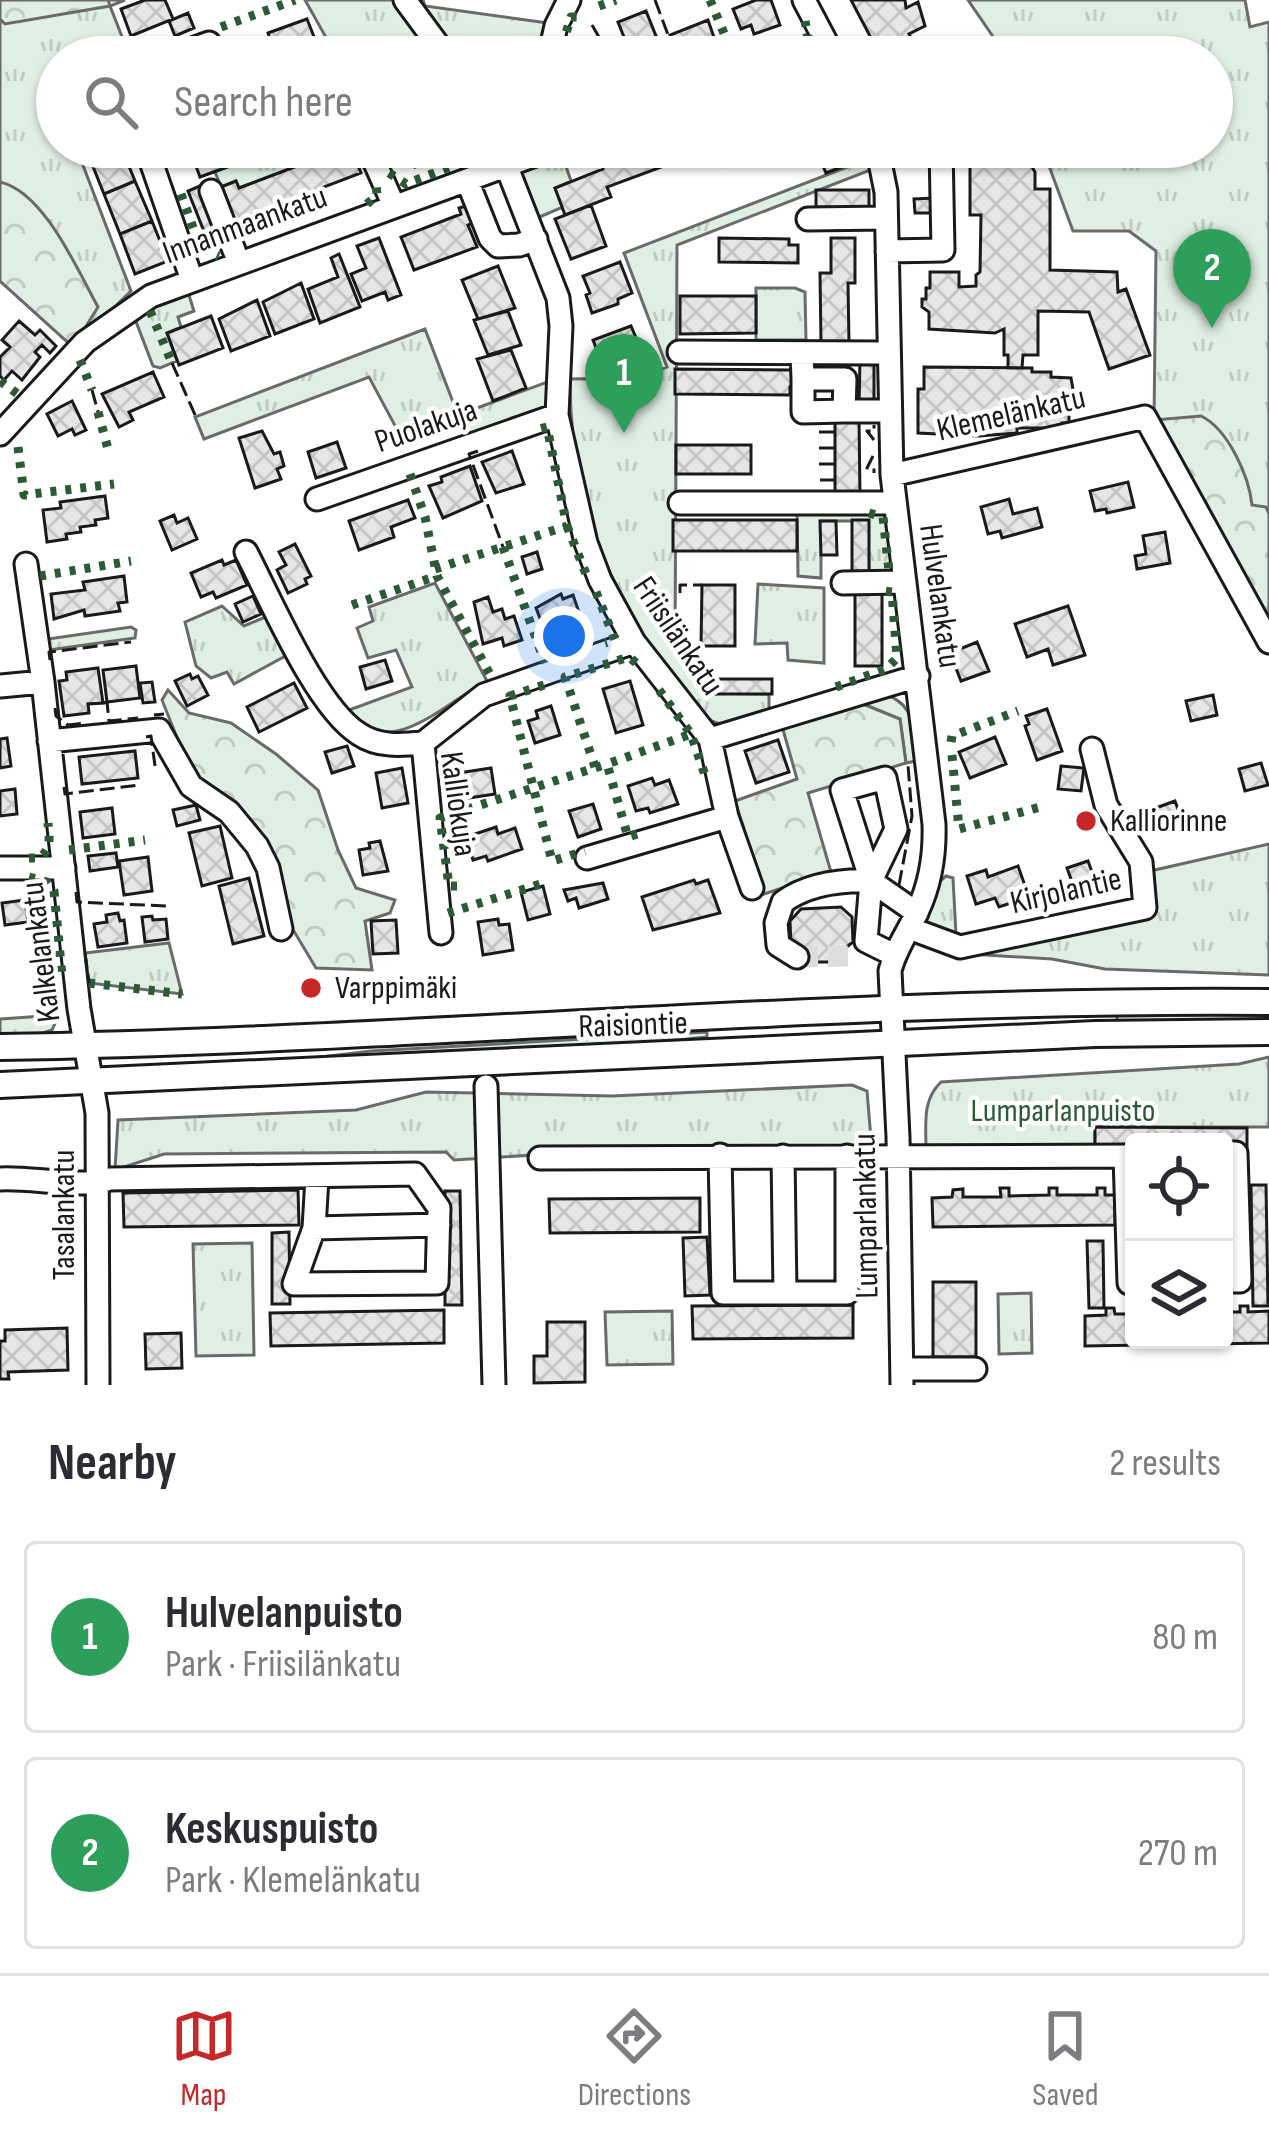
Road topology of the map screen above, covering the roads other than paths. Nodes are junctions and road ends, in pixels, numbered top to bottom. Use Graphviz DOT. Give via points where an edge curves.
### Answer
graph roads {
  1 [pos="405,0"];
  2 [pos="569,0"];
  3 [pos="804,0"];
  4 [pos="432,36"];
  5 [pos="554,36"];
  6 [pos="823,36"];
  7 [pos="153,168"];
  8 [pos="377,168"];
  9 [pos="485,168"];
  10 [pos="511,168"];
  11 [pos="882,168"];
  12 [pos="941,168"];
  13 [pos="467,180"];
  14 [pos="211,190"];
  15 [pos="394,206"];
  16 [pos="886,218"];
  17 [pos="808,219"];
  18 [pos="536,239"];
  19 [pos="886,250"];
  20 [pos="239,263"];
  21 [pos="192,280"];
  22 [pos="679,352"];
  23 [pos="802,352"];
  24 [pos="887,353"];
  25 [pos="803,379"];
  26 [pos="844,411"];
  27 [pos="889,411"];
  28 [pos="556,415"];
  29 [pos="0,434"];
  30 [pos="892,476"];
  31 [pos="317,499"];
  32 [pos="680,502"];
  33 [pos="894,503"];
  34 [pos="246,553"];
  35 [pos="26,564"];
  36 [pos="905,582"];
  37 [pos="843,583"];
  38 [pos="634,642"];
  39 [pos="1269,642"];
  40 [pos="918,676"];
  41 [pos="43,682"];
  42 [pos="0,686"];
  43 [pos="710,739"];
  44 [pos="49,740"];
  45 [pos="422,743"];
  46 [pos="1092,749"];
  47 [pos="728,817"];
  48 [pos="587,858"];
  49 [pos="0,868"];
  50 [pos="64,868"];
  51 [pos="871,881"];
  52 [pos="752,888"];
  53 [pos="913,920"];
  54 [pos="280,929"];
  55 [pos="441,933"];
  56 [pos="894,955"];
  57 [pos="797,957"];
  58 [pos="1269,1002"];
  59 [pos="892,1009"];
  60 [pos="1269,1032"];
  61 [pos="86,1046"];
  62 [pos="894,1046"];
  63 [pos="0,1048"];
  64 [pos="92,1083"];
  65 [pos="0,1085"];
  66 [pos="486,1086"];
  67 [pos="1233,1153"];
  68 [pos="721,1155"];
  69 [pos="782,1156"];
  70 [pos="847,1156"];
  71 [pos="898,1156"];
  72 [pos="1125,1156"];
  73 [pos="540,1158"];
  74 [pos="316,1178"];
  75 [pos="0,1179"];
  76 [pos="96,1184"];
  77 [pos="1233,1194"];
  78 [pos="439,1225"];
  79 [pos="314,1228"];
  80 [pos="1233,1229"];
  81 [pos="1233,1281"];
  82 [pos="785,1293"];
  83 [pos="975,1369"];
  84 [pos="902,1377"];
  85 [pos="98,1385"];
  86 [pos="494,1385"];
  1 -- 4 [label="street"];
  2 -- 5 [label="street"];
  3 -- 6 [label="street"];
  7 -- 21 [label="street"];
  8 -- 15 [label="street"];
  9 -- 13 [label="street, Innanmaankatu"];
  10 -- 18 [label="street, Friisilänkatu"];
  11 -- 16 [label="street, Hulvelankatu"];
  12 -- 19 [label="street" via="943,250"];
  13 -- 15 [label="street, Innanmaankatu"];
  13 -- 18 [label="street" via="498,246"];
  14 -- 20 [label="street"];
  15 -- 20 [label="street, Innanmaankatu"];
  16 -- 17 [label="street"];
  16 -- 19 [label="street, Hulvelankatu"];
  18 -- 28 [label="street, Friisilänkatu" via="558,298"];
  19 -- 24 [label="street, Hulvelankatu"];
  20 -- 21 [label="street, Innanmaankatu"];
  21 -- 29 [label="street, Innanmaankatu" via="106,325"];
  22 -- 23 [label="street"];
  23 -- 24 [label="street"];
  23 -- 25 [label="street"];
  24 -- 27 [label="street, Hulvelankatu"];
  25 -- 26 [label="street" via="844,379"];
  25 -- 26 [label="street" via="803,412"];
  26 -- 27 [label="street"];
  27 -- 30 [label="street, Hulvelankatu"];
  28 -- 31 [label="street, Puolakuja"];
  28 -- 38 [label="street, Friisilänkatu" via="586,543"];
  30 -- 33 [label="street, Hulvelankatu"];
  30 -- 39 [label="street, Klemelänkatu" via="1145,417"];
  32 -- 33 [label="street"];
  33 -- 36 [label="street, Hulvelankatu"];
  34 -- 45 [label="street, Kalliokuja" via="335,712 372,741"];
  35 -- 41 [label="street, Kalkelankatu"];
  36 -- 37 [label="street"];
  36 -- 40 [label="street, Hulvelankatu"];
  38 -- 43 [label="street, Friisilänkatu"];
  38 -- 45 [label="street" via="484,695"];
  40 -- 43 [label="street, Friisilänkatu"];
  40 -- 53 [label="street, Hulvelankatu" via="935,847"];
  41 -- 42 [label="street"];
  41 -- 44 [label="street, Kalkelankatu"];
  43 -- 47 [label="street"];
  44 -- 50 [label="street, Kalkelankatu"];
  44 -- 54 [label="street" via="159,730 191,786 229,812 256,846"];
  45 -- 55 [label="street, Kalliokuja"];
  46 -- 53 [label="street, Kirjolantie" via="1106,806 1142,862 1144,908 960,947 937,941"];
  47 -- 48 [label="street"];
  47 -- 52 [label="street"];
  49 -- 50 [label="street"];
  50 -- 61 [label="street, Kalkelankatu"];
  51 -- 53 [label="street"];
  51 -- 56 [label="street" via="857,949"];
  51 -- 57 [label="street" via="802,890 782,902 778,945"];
  53 -- 56 [label="street, Hulvelankatu"];
  56 -- 59 [label="street, Hulvelankatu"];
  58 -- 59 [label="main road, Raisiontie"];
  59 -- 61 [label="main road, Raisiontie"];
  59 -- 62 [label="street, Hulvelankatu"];
  60 -- 62 [label="main road, Raisiontie"];
  61 -- 63 [label="main road, Raisiontie"];
  61 -- 64 [label="street, Tasalankatu"];
  62 -- 64 [label="main road, Raisiontie"];
  62 -- 71 [label="street, Lumparlankatu"];
  64 -- 65 [label="main road, Raisiontie"];
  64 -- 76 [label="street, Tasalankatu"];
  66 -- 86 [label="street"];
  67 -- 77 [label="street"];
  68 -- 69 [label="street"];
  68 -- 73 [label="street"];
  68 -- 82 [label="street" via="723,1293"];
  69 -- 70 [label="street"];
  69 -- 82 [label="street"];
  70 -- 71 [label="street"];
  70 -- 82 [label="street" via="848,1293"];
  71 -- 72 [label="street"];
  71 -- 84 [label="street, Lumparlankatu"];
  74 -- 76 [label="street"];
  74 -- 78 [label="street" via="415,1174 439,1208"];
  74 -- 79 [label="street"];
  75 -- 76 [label="street"];
  76 -- 85 [label="street, Tasalankatu"];
  78 -- 79 [label="street"];
  78 -- 79 [label="street" via="437,1283 294,1284"];
  80 -- 81 [label="street" via="1240,1281"];
  83 -- 84 [label="street"];
}
